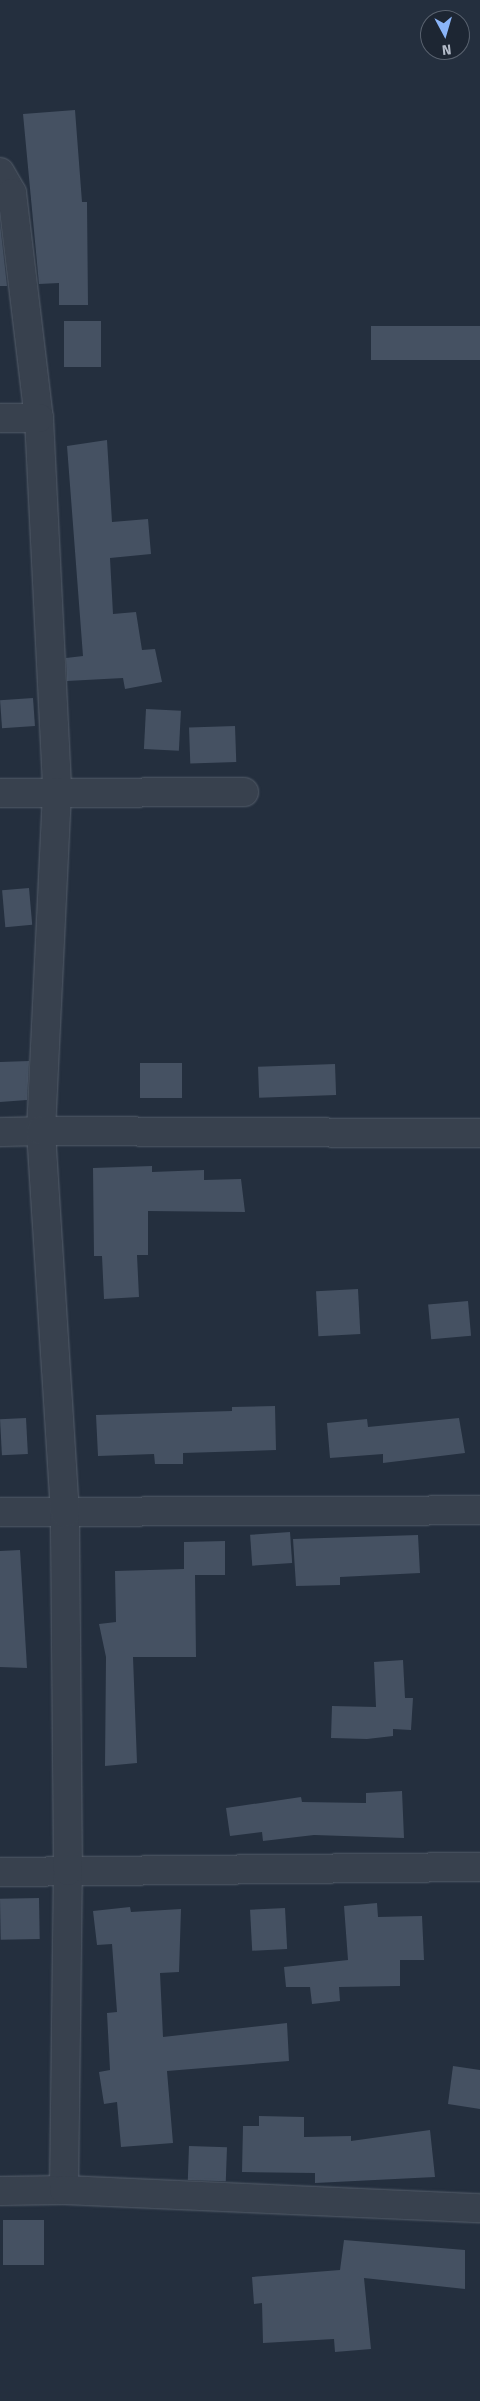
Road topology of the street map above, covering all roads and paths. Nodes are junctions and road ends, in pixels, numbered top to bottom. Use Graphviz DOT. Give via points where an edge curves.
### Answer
graph roads {
  1 [pos="0,172"];
  2 [pos="0,418"];
  3 [pos="39,418"];
  4 [pos="57,792"];
  5 [pos="244,792"];
  6 [pos="0,793"];
  7 [pos="41,1131"];
  8 [pos="0,1132"];
  9 [pos="480,1133"];
  10 [pos="480,1510"];
  11 [pos="0,1512"];
  12 [pos="65,1513"];
  13 [pos="480,1867"];
  14 [pos="68,1871"];
  15 [pos="0,1872"];
  16 [pos="64,2190"];
  17 [pos="0,2191"];
  18 [pos="480,2208"];
  1 -- 3 [label="street" via="12,192"];
  2 -- 3 [label="street"];
  3 -- 4 [label="street"];
  4 -- 5 [label="street"];
  4 -- 6 [label="street"];
  4 -- 7 [label="street"];
  7 -- 8 [label="street"];
  7 -- 9 [label="street"];
  7 -- 12 [label="street"];
  10 -- 12 [label="street"];
  11 -- 12 [label="street"];
  12 -- 14 [label="street"];
  13 -- 14 [label="street"];
  14 -- 15 [label="street"];
  14 -- 16 [label="street"];
  16 -- 17 [label="street"];
  16 -- 18 [label="street"];
}
